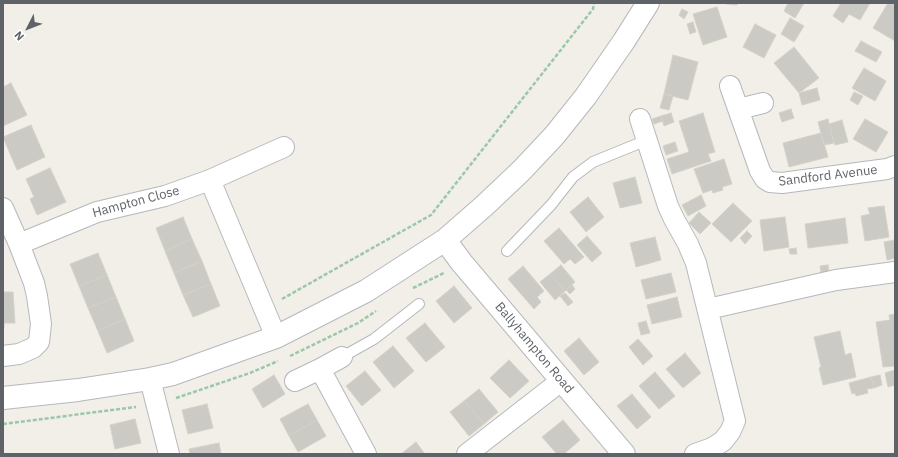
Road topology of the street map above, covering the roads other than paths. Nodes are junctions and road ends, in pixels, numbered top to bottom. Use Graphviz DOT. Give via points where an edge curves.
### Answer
graph roads {
  1 [pos="648,3"];
  2 [pos="730,86"];
  3 [pos="763,103"];
  4 [pos="739,109"];
  5 [pos="640,119"];
  6 [pos="647,140"];
  7 [pos="284,147"];
  8 [pos="895,166"];
  9 [pos="210,180"];
  10 [pos="3,208"];
  11 [pos="445,240"];
  12 [pos="19,244"];
  13 [pos="507,251"];
  14 [pos="895,272"];
  15 [pos="419,304"];
  16 [pos="708,309"];
  17 [pos="276,338"];
  18 [pos="3,356"];
  19 [pos="342,357"];
  20 [pos="320,370"];
  21 [pos="150,380"];
  22 [pos="295,381"];
  23 [pos="561,381"];
  24 [pos="3,398"];
  25 [pos="169,454"];
  26 [pos="366,454"];
  27 [pos="467,454"];
  28 [pos="624,454"];
  29 [pos="695,454"];
  1 -- 11 [label="street" via="586,96 554,136 484,206"];
  2 -- 4 [label="street, Sandford Avenue"];
  3 -- 4 [label="street"];
  4 -- 8 [label="street, Sandford Avenue" via="760,174 772,183 782,184"];
  5 -- 6 [label="street"];
  6 -- 13 [label="lane" via="593,162 573,177 551,206"];
  6 -- 16 [label="street" via="668,206 696,263"];
  7 -- 9 [label="street, Hampton Close"];
  9 -- 12 [label="street, Hampton Close" via="154,200 97,212"];
  9 -- 17 [label="street"];
  10 -- 12 [label="street"];
  11 -- 17 [label="street" via="366,291"];
  11 -- 23 [label="street, Ballyhampton Road"];
  12 -- 18 [label="street" via="34,282 41,332 39,342 31,350"];
  14 -- 16 [label="street" via="836,280"];
  15 -- 19 [label="lane" via="374,339"];
  16 -- 29 [label="street" via="735,421 723,441"];
  17 -- 21 [label="street"];
  19 -- 20 [label="street"];
  20 -- 22 [label="street"];
  20 -- 26 [label="street"];
  21 -- 24 [label="street"];
  21 -- 25 [label="street"];
  23 -- 27 [label="street"];
  23 -- 28 [label="street, Ballyhampton Road"];
}
